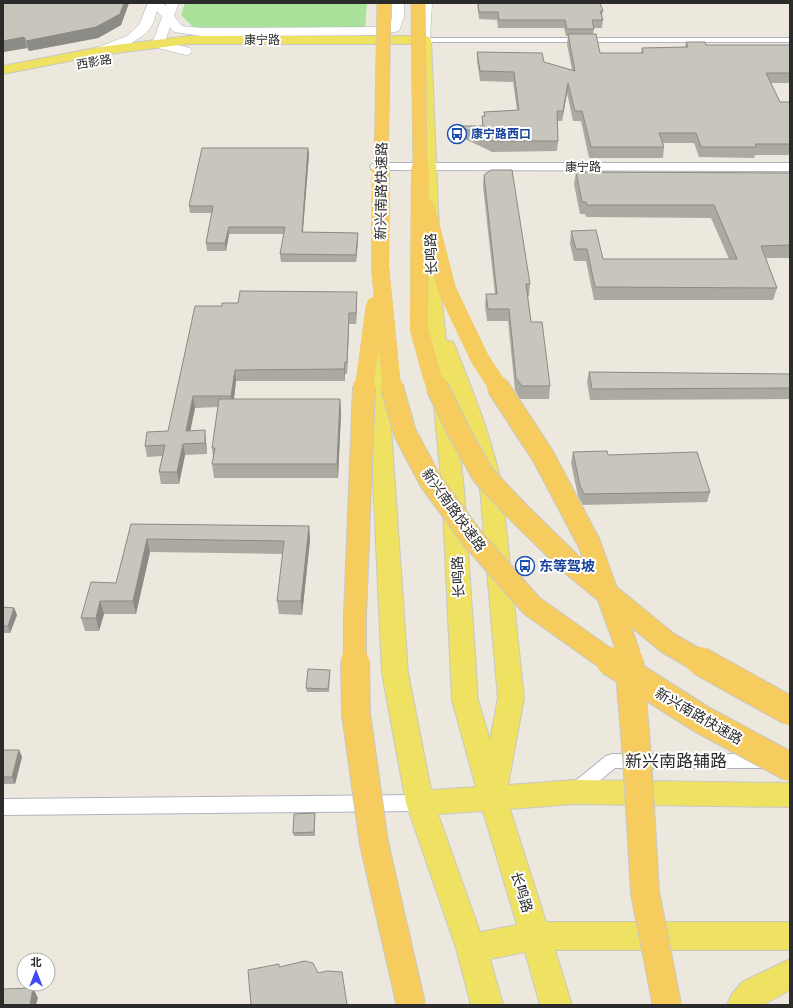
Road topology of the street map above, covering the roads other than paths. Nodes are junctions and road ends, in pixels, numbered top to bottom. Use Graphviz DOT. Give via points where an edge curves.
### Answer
graph roads {
  1 [pos="156,3"];
  2 [pos="172,3"];
  3 [pos="384,3"];
  4 [pos="398,3"];
  5 [pos="418,3"];
  6 [pos="426,3"];
  7 [pos="168,16"];
  8 [pos="398,17"];
  9 [pos="790,40"];
  10 [pos="158,44"];
  11 [pos="377,46"];
  12 [pos="425,46"];
  13 [pos="100,51"];
  14 [pos="186,51"];
  15 [pos="3,70"];
  16 [pos="3,79"];
  17 [pos="376,167"];
  18 [pos="790,167"];
  19 [pos="424,176"];
  20 [pos="380,267"];
  21 [pos="434,313"];
  22 [pos="790,711"];
  23 [pos="790,761"];
  24 [pos="790,767"];
  25 [pos="574,792"];
  26 [pos="790,794"];
  27 [pos="493,798"];
  28 [pos="420,803"];
  29 [pos="3,807"];
  30 [pos="535,936"];
  31 [pos="790,936"];
  32 [pos="472,948"];
  33 [pos="790,974"];
  34 [pos="411,1005"];
  35 [pos="487,1005"];
  36 [pos="556,1005"];
  37 [pos="667,1005"];
  38 [pos="743,1005"];
  1 -- 7 [label="main road"];
  1 -- 13 [label="main road" via="145,26 131,39"];
  2 -- 7 [label="main road"];
  3 -- 20 [label="highway, 新兴南路快速路, bridge"];
  4 -- 8 [label="main road"];
  5 -- 19 [label="highway, bridge"];
  6 -- 12 [label="main road"];
  7 -- 8 [label="main road" via="178,28 202,32 380,31 395,28"];
  7 -- 10 [label="main road"];
  8 -- 12 [label="main road"];
  9 -- 12 [label="street"];
  10 -- 11 [label="main road, 康宁路" via="188,40"];
  10 -- 13 [label="main road, 康宁路"];
  10 -- 14 [label="main road"];
  11 -- 12 [label="main road"];
  11 -- 14 [label="main road, 西影路"];
  11 -- 17 [label="main road"];
  12 -- 19 [label="main road, 长鸣路"];
  13 -- 15 [label="main road, 西影路"];
  14 -- 16 [label="main road, 西影路" via="105,59"];
  17 -- 19 [label="street, 康宁路"];
  17 -- 28 [label="main road" via="374,308 395,673"];
  18 -- 19 [label="street, 康宁路"];
  19 -- 21 [label="main road, 长鸣路"];
  19 -- 22 [label="highway, bridge" via="418,329 432,376 459,432 484,475 571,564 668,643"];
  19 -- 37 [label="highway, bridge" via="447,290 480,359 543,456 589,543 628,651 645,892"];
  20 -- 24 [label="highway, 新兴南路快速路, bridge" via="392,389 405,433 431,482 473,539 532,606 629,674 701,719"];
  20 -- 34 [label="highway, bridge" via="365,374 355,616 356,714 374,843"];
  21 -- 27 [label="main road, 长鸣路" via="453,489 465,700"];
  21 -- 27 [label="main road" via="480,442 488,467 491,489 511,698"];
  23 -- 25 [label="street, 新兴南路辅路" via="612,761"];
  25 -- 26 [label="main road"];
  25 -- 27 [label="main road"];
  27 -- 28 [label="main road"];
  27 -- 30 [label="main road, 长鸣路"];
  28 -- 29 [label="street"];
  28 -- 32 [label="main road"];
  30 -- 31 [label="main road"];
  30 -- 32 [label="main road"];
  30 -- 36 [label="main road, 长鸣路"];
  32 -- 35 [label="main road"];
  33 -- 38 [label="main road" via="753,993"];
}
